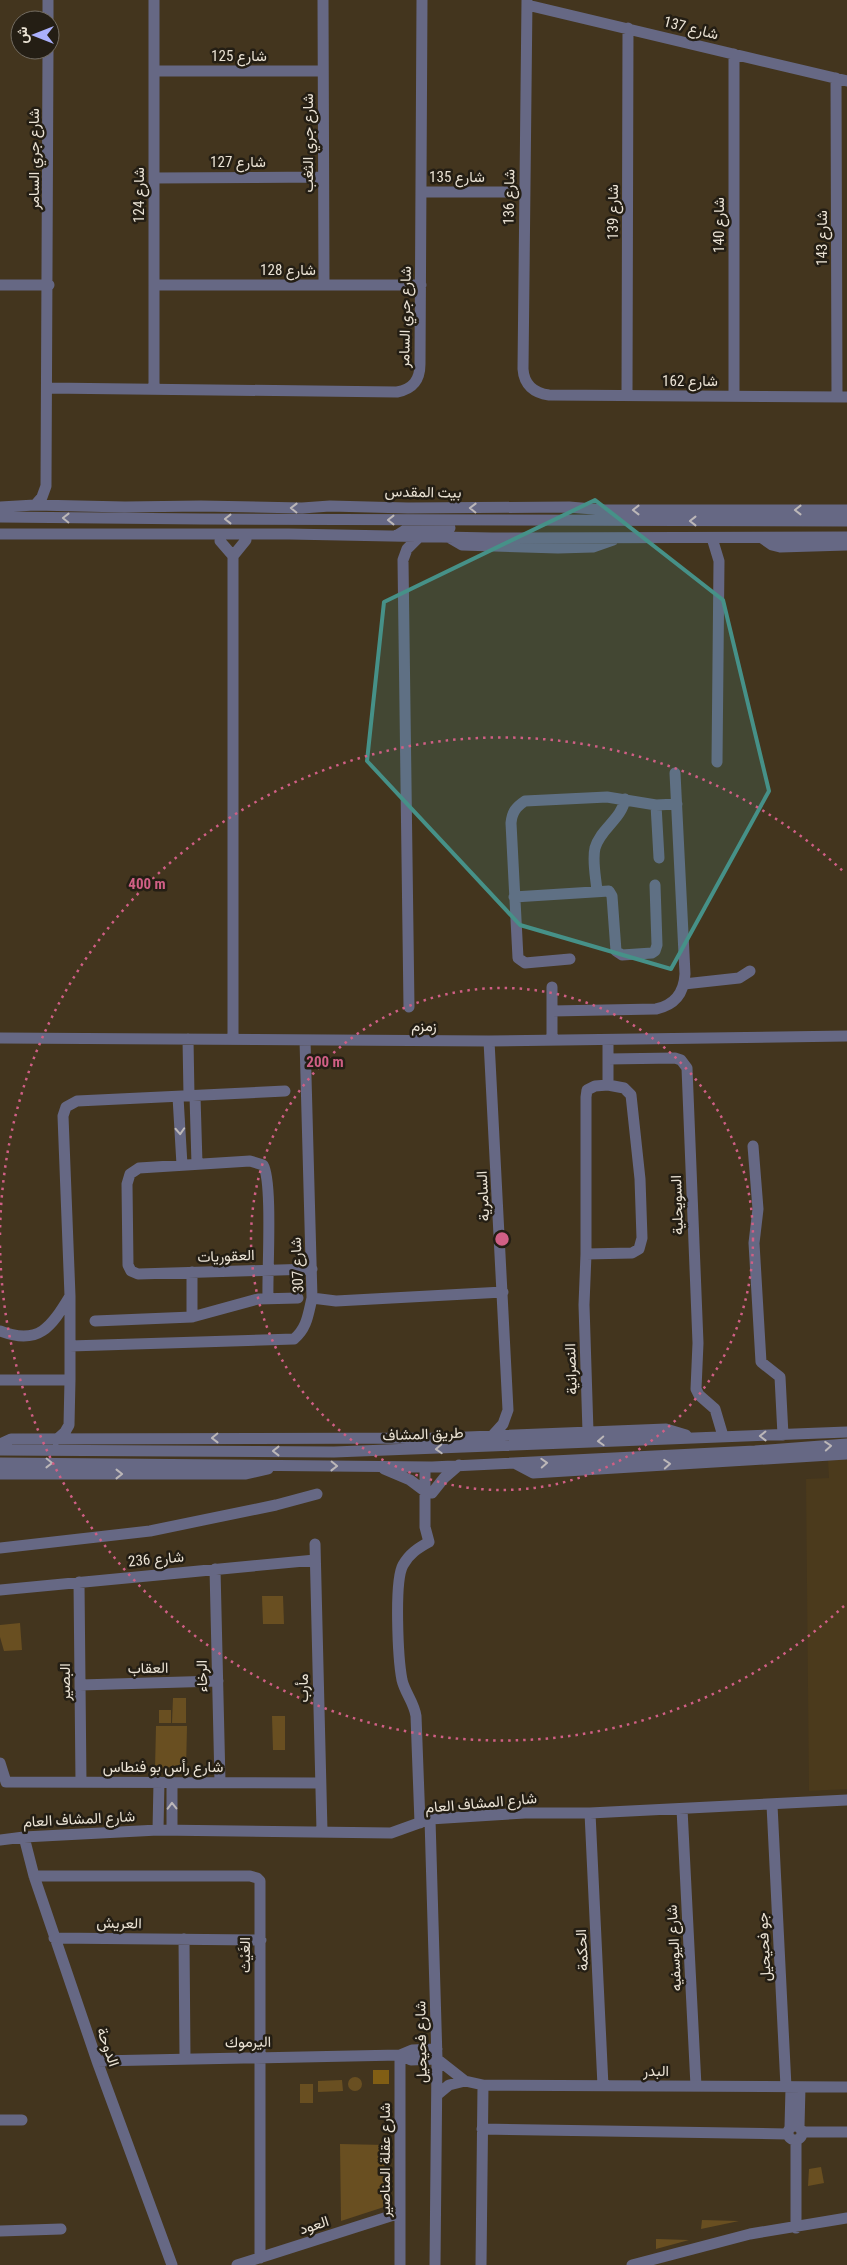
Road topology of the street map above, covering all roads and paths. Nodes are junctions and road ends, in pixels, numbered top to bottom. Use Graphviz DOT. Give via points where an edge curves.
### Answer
graph roads {
  1 [pos="154,0"];
  2 [pos="322,0"];
  3 [pos="422,0"];
  4 [pos="527,2"];
  5 [pos="628,28"];
  6 [pos="734,54"];
  7 [pos="48,60"];
  8 [pos="155,71"];
  9 [pos="323,71"];
  10 [pos="842,80"];
  11 [pos="323,176"];
  12 [pos="154,178"];
  13 [pos="421,192"];
  14 [pos="524,192"];
  15 [pos="0,285"];
  16 [pos="49,285"];
  17 [pos="154,286"];
  18 [pos="324,286"];
  19 [pos="421,286"];
  20 [pos="48,388"];
  21 [pos="154,389"];
  22 [pos="534,391"];
  23 [pos="627,395"];
  24 [pos="734,396"];
  25 [pos="842,397"];
  26 [pos="46,486"];
  27 [pos="34,505"];
  28 [pos="88,505"];
  29 [pos="60,506"];
  30 [pos="330,506"];
  31 [pos="0,507"];
  32 [pos="408,508"];
  33 [pos="847,510"];
  34 [pos="0,517"];
  35 [pos="114,518"];
  36 [pos="316,519"];
  37 [pos="420,520"];
  38 [pos="518,520"];
  39 [pos="825,521"];
  40 [pos="847,521"];
  41 [pos="0,534"];
  42 [pos="332,535"];
  43 [pos="396,536"];
  44 [pos="186,537"];
  45 [pos="419,537"];
  46 [pos="847,537"];
  47 [pos="712,538"];
  48 [pos="734,538"];
  49 [pos="762,538"];
  50 [pos="246,540"];
  51 [pos="0,541"];
  52 [pos="220,541"];
  53 [pos="847,545"];
  54 [pos="233,556"];
  55 [pos="719,561"];
  56 [pos="404,566"];
  57 [pos="718,762"];
  58 [pos="675,773"];
  59 [pos="625,799"];
  60 [pos="677,804"];
  61 [pos="656,805"];
  62 [pos="659,858"];
  63 [pos="655,885"];
  64 [pos="597,891"];
  65 [pos="514,897"];
  66 [pos="570,958"];
  67 [pos="750,971"];
  68 [pos="684,984"];
  69 [pos="552,987"];
  70 [pos="409,1007"];
  71 [pos="552,1010"];
  72 [pos="847,1036"];
  73 [pos="0,1038"];
  74 [pos="188,1039"];
  75 [pos="233,1039"];
  76 [pos="305,1040"];
  77 [pos="552,1040"];
  78 [pos="608,1040"];
  79 [pos="489,1041"];
  80 [pos="608,1059"];
  81 [pos="608,1085"];
  82 [pos="285,1091"];
  83 [pos="187,1096"];
  84 [pos="753,1146"];
  85 [pos="197,1164"];
  86 [pos="182,1165"];
  87 [pos="586,1254"];
  88 [pos="312,1269"];
  89 [pos="267,1270"];
  90 [pos="192,1272"];
  91 [pos="503,1292"];
  92 [pos="70,1296"];
  93 [pos="268,1298"];
  94 [pos="298,1298"];
  95 [pos="312,1298"];
  96 [pos="192,1316"];
  97 [pos="94,1321"];
  98 [pos="0,1331"];
  99 [pos="70,1346"];
  100 [pos="0,1380"];
  101 [pos="70,1380"];
  102 [pos="508,1410"];
  103 [pos="717,1416"];
  104 [pos="69,1425"];
  105 [pos="588,1432"];
  106 [pos="847,1432"];
  107 [pos="521,1434"];
  108 [pos="493,1436"];
  109 [pos="723,1436"];
  110 [pos="783,1436"];
  111 [pos="689,1437"];
  112 [pos="705,1437"];
  113 [pos="316,1438"];
  114 [pos="56,1440"];
  115 [pos="85,1440"];
  116 [pos="0,1444"];
  117 [pos="847,1444"];
  118 [pos="0,1450"];
  119 [pos="334,1452"];
  120 [pos="847,1454"];
  121 [pos="0,1463"];
  122 [pos="516,1464"];
  123 [pos="276,1465"];
  124 [pos="459,1465"];
  125 [pos="378,1467"];
  126 [pos="429,1467"];
  127 [pos="0,1474"];
  128 [pos="429,1493"];
  129 [pos="317,1494"];
  130 [pos="315,1544"];
  131 [pos="0,1548"];
  132 [pos="315,1560"];
  133 [pos="215,1569"];
  134 [pos="79,1582"];
  135 [pos="0,1590"];
  136 [pos="218,1681"];
  137 [pos="80,1685"];
  138 [pos="0,1763"];
  139 [pos="81,1782"];
  140 [pos="159,1782"];
  141 [pos="172,1782"];
  142 [pos="220,1782"];
  143 [pos="320,1783"];
  144 [pos="847,1800"];
  145 [pos="772,1805"];
  146 [pos="682,1809"];
  147 [pos="590,1813"];
  148 [pos="425,1821"];
  149 [pos="158,1830"];
  150 [pos="172,1830"];
  151 [pos="322,1831"];
  152 [pos="24,1837"];
  153 [pos="0,1840"];
  154 [pos="34,1876"];
  155 [pos="54,1938"];
  156 [pos="184,1939"];
  157 [pos="261,1940"];
  158 [pos="437,2054"];
  159 [pos="400,2055"];
  160 [pos="260,2057"];
  161 [pos="185,2058"];
  162 [pos="97,2061"];
  163 [pos="465,2081"];
  164 [pos="483,2085"];
  165 [pos="603,2086"];
  166 [pos="696,2086"];
  167 [pos="792,2087"];
  168 [pos="847,2088"];
  169 [pos="438,2095"];
  170 [pos="0,2120"];
  171 [pos="22,2120"];
  172 [pos="482,2129"];
  173 [pos="795,2132"];
  174 [pos="847,2132"];
  175 [pos="400,2213"];
  176 [pos="847,2218"];
  177 [pos="796,2228"];
  178 [pos="61,2229"];
  179 [pos="0,2231"];
  180 [pos="260,2258"];
  181 [pos="172,2265"];
  182 [pos="237,2265"];
  183 [pos="400,2265"];
  184 [pos="435,2265"];
  185 [pos="480,2265"];
  186 [pos="632,2265"];
  1 -- 8 [label="street, شارع 124"];
  2 -- 9 [label="street, شارع جري الثغب"];
  3 -- 13 [label="street, شارع جري السامر"];
  4 -- 5 [label="street, شارع 137"];
  4 -- 14 [label="street, شارع 136"];
  5 -- 6 [label="street, شارع 137"];
  5 -- 23 [label="street, شارع 139"];
  6 -- 10 [label="street, شارع 137"];
  6 -- 24 [label="street, شارع 140"];
  7 -- 16 [label="street, شارع جري السامر"];
  8 -- 9 [label="street, شارع 125"];
  8 -- 12 [label="street, شارع 124"];
  9 -- 11 [label="street, شارع جري الثغب"];
  10 -- 25 [label="street, شارع 143"];
  11 -- 12 [label="street, شارع 127"];
  11 -- 18 [label="street, شارع جري الثغب"];
  12 -- 17 [label="street, شارع 124"];
  13 -- 14 [label="street, شارع 135"];
  13 -- 19 [label="street, شارع جري السامر"];
  14 -- 22 [label="street, شارع 136" via="523,369 525,381"];
  15 -- 16 [label="street"];
  16 -- 20 [label="street, شارع جري السامر"];
  17 -- 18 [label="street, شارع 128"];
  17 -- 21 [label="street, شارع 124"];
  18 -- 19 [label="street, شارع 128"];
  19 -- 21 [label="street, شارع جري السامر" via="420,374 412,387 404,391"];
  20 -- 21 [label="street, شارع جري السامر"];
  20 -- 26 [label="street, شارع جري السامر"];
  22 -- 23 [label="street, شارع 162" via="549,395"];
  23 -- 24 [label="street, شارع 162"];
  24 -- 25 [label="street, شارع 162"];
  26 -- 27 [label="street"];
  26 -- 29 [label="street"];
  27 -- 29 [label="street, بيت المقدس"];
  27 -- 31 [label="street, بيت المقدس"];
  28 -- 29 [label="street, بيت المقدس"];
  30 -- 28 [label="street, بيت المقدس, one-way" via="125,508"];
  28 -- 35 [label="street"];
  30 -- 32 [label="street, بيت المقدس"];
  30 -- 36 [label="street"];
  33 -- 32 [label="street, بيت المقدس, one-way"];
  32 -- 37 [label="street"];
  35 -- 34 [label="street, بيت المقدس, one-way"];
  36 -- 35 [label="street, بيت المقدس, one-way"];
  37 -- 36 [label="street, بيت المقدس, one-way"];
  37 -- 38 [label="street, بيت المقدس"];
  39 -- 38 [label="street, بيت المقدس, one-way"];
  38 -- 43 [label="street" via="475,528 406,529"];
  39 -- 40 [label="street, بيت المقدس"];
  39 -- 47 [label="street" via="791,528 728,528"];
  41 -- 44 [label="street"];
  42 -- 43 [label="street"];
  42 -- 44 [label="street"];
  42 -- 50 [label="street" via="315,540"];
  43 -- 45 [label="street"];
  43 -- 56 [label="street"];
  44 -- 51 [label="street"];
  44 -- 52 [label="street"];
  45 -- 47 [label="street"];
  45 -- 56 [label="street" via="407,549"];
  46 -- 49 [label="street"];
  47 -- 48 [label="street"];
  47 -- 55 [label="street"];
  48 -- 49 [label="street"];
  48 -- 55 [label="street" via="727,544"];
  49 -- 53 [label="street" via="780,547"];
  50 -- 52 [label="street"];
  50 -- 54 [label="street"];
  52 -- 54 [label="street"];
  54 -- 75 [label="street"];
  55 -- 57 [label="street"];
  56 -- 70 [label="street"];
  58 -- 60 [label="street"];
  59 -- 61 [label="street"];
  59 -- 64 [label="street" via="621,812 595,848"];
  59 -- 65 [label="street" via="607,797 525,802 517,806 511,823"];
  60 -- 61 [label="street"];
  60 -- 68 [label="street"];
  61 -- 62 [label="street"];
  63 -- 64 [label="street" via="657,945 652,953 618,953 615,949 612,894 607,890"];
  64 -- 65 [label="street"];
  65 -- 66 [label="street" via="521,962"];
  67 -- 68 [label="street" via="739,978"];
  68 -- 71 [label="street" via="675,1001 656,1009"];
  69 -- 71 [label="street"];
  71 -- 77 [label="street"];
  72 -- 78 [label="street, زمزم"];
  73 -- 74 [label="street, زمزم"];
  74 -- 75 [label="street, زمزم"];
  74 -- 83 [label="street"];
  75 -- 76 [label="street, زمزم"];
  76 -- 79 [label="street, زمزم"];
  76 -- 88 [label="street, شارع 307"];
  77 -- 78 [label="street, زمزم"];
  77 -- 79 [label="street, زمزم"];
  78 -- 80 [label="street"];
  79 -- 91 [label="street, السامرية"];
  80 -- 81 [label="street"];
  80 -- 103 [label="street, السويحلية" via="675,1058 682,1060 687,1068 698,1343 696,1386 699,1395 713,1407"];
  81 -- 87 [label="street, النصرانية" via="595,1086 588,1090 586,1096"];
  81 -- 87 [label="street" via="624,1088 631,1095 640,1179 642,1238 639,1249 632,1253"];
  82 -- 83 [label="street"];
  83 -- 85 [label="street"];
  83 -- 86 [label="street, one-way"];
  83 -- 92 [label="street" via="78,1101 66,1107 63,1116"];
  84 -- 110 [label="street" via="758,1208 754,1243 761,1362 780,1377"];
  85 -- 86 [label="street"];
  85 -- 89 [label="street" via="250,1161 263,1165 268,1181"];
  86 -- 90 [label="street, العقوريات" via="139,1168 127,1179 128,1265 134,1273 141,1274"];
  87 -- 105 [label="street, النصرانية" via="584,1304"];
  88 -- 89 [label="street, العقوريات"];
  88 -- 95 [label="street, شارع 307"];
  89 -- 90 [label="street, العقوريات"];
  89 -- 93 [label="street"];
  90 -- 96 [label="street"];
  91 -- 95 [label="street, شارع 307" via="336,1301"];
  91 -- 102 [label="street, السامرية"];
  92 -- 98 [label="street" via="56,1317 33,1336 17,1337"];
  92 -- 99 [label="street"];
  93 -- 94 [label="street"];
  93 -- 96 [label="street"];
  95 -- 99 [label="street" via="306,1324 294,1339"];
  96 -- 97 [label="street"];
  99 -- 101 [label="street"];
  100 -- 101 [label="street"];
  101 -- 104 [label="street"];
  102 -- 107 [label="street, السامرية"];
  102 -- 108 [label="street" via="503,1424"];
  103 -- 109 [label="street, السويحلية"];
  103 -- 112 [label="street"];
  104 -- 114 [label="street"];
  104 -- 115 [label="street"];
  105 -- 107 [label="street"];
  105 -- 111 [label="street" via="666,1429"];
  106 -- 110 [label="street, طريق المشاف"];
  107 -- 108 [label="street"];
  108 -- 113 [label="street"];
  110 -- 109 [label="street, طريق المشاف, one-way"];
  109 -- 112 [label="street, طريق المشاف"];
  111 -- 112 [label="street, طريق المشاف"];
  111 -- 119 [label="street, طريق المشاف, one-way"];
  113 -- 115 [label="street, one-way"];
  113 -- 119 [label="street"];
  114 -- 115 [label="street"];
  114 -- 116 [label="street" via="11,1439"];
  122 -- 117 [label="street, طريق المشاف, one-way"];
  119 -- 118 [label="street, طريق المشاف, one-way"];
  122 -- 120 [label="street, طريق المشاف, one-way" via="533,1473"];
  121 -- 123 [label="street, طريق المشاف, one-way"];
  122 -- 124 [label="street, طريق المشاف"];
  123 -- 125 [label="street, طريق المشاف, one-way"];
  127 -- 123 [label="street, طريق المشاف, one-way" via="246,1474"];
  124 -- 126 [label="street, طريق المشاف"];
  124 -- 128 [label="street"];
  125 -- 126 [label="street, طريق المشاف"];
  125 -- 128 [label="street" via="410,1480"];
  126 -- 128 [label="street"];
  128 -- 148 [label="street, شارع فحيحيل" via="429,1542 408,1557 397,1587 402,1680 416,1716"];
  129 -- 131 [label="street" via="150,1531"];
  130 -- 132 [label="street, مأرب"];
  132 -- 133 [label="street, شارع 236"];
  132 -- 143 [label="street, مأرب"];
  133 -- 134 [label="street, شارع 236"];
  133 -- 136 [label="street, الرخاء"];
  134 -- 135 [label="street, شارع 236"];
  134 -- 137 [label="street, البصير"];
  136 -- 137 [label="street, العقاب"];
  136 -- 142 [label="street, الرخاء"];
  137 -- 139 [label="street, البصير"];
  138 -- 139 [label="street, شارع رأس بو فنطاس" via="6,1782"];
  139 -- 140 [label="street, شارع رأس بو فنطاس"];
  140 -- 141 [label="street, شارع رأس بو فنطاس"];
  140 -- 149 [label="street"];
  141 -- 142 [label="street, شارع رأس بو فنطاس"];
  150 -- 141 [label="street, one-way"];
  142 -- 143 [label="street, شارع رأس بو فنطاس"];
  143 -- 151 [label="street, مأرب"];
  144 -- 145 [label="street, شارع المشاف العام"];
  145 -- 146 [label="street, شارع المشاف العام"];
  145 -- 167 [label="street, جو فحيحيل"];
  146 -- 147 [label="street, شارع المشاف العام"];
  146 -- 166 [label="street, شارع اليوسفيه"];
  147 -- 148 [label="street, شارع المشاف العام" via="525,1813"];
  147 -- 165 [label="street, الحكمة"];
  148 -- 151 [label="street, شارع المشاف العام" via="391,1833"];
  148 -- 158 [label="street, شارع فحيحيل"];
  149 -- 150 [label="street, شارع المشاف العام"];
  149 -- 152 [label="street, شارع المشاف العام"];
  150 -- 151 [label="street, شارع المشاف العام"];
  152 -- 153 [label="street, شارع المشاف العام"];
  152 -- 154 [label="street, الدوحة"];
  154 -- 155 [label="street, الدوحة"];
  154 -- 157 [label="street, الغَيْث" via="254,1876 261,1884"];
  155 -- 156 [label="street, العريش"];
  155 -- 162 [label="street, الدوحة"];
  156 -- 157 [label="street, العريش"];
  156 -- 161 [label="street"];
  157 -- 160 [label="street, الغَيْث"];
  158 -- 159 [label="street, اليرموك" via="423,2055 412,2050"];
  158 -- 163 [label="street, البدر"];
  158 -- 169 [label="street, شارع فحيحيل"];
  159 -- 160 [label="street, اليرموك"];
  159 -- 175 [label="street, شارع عقلة المناصير"];
  160 -- 161 [label="street, اليرموك"];
  160 -- 180 [label="street, الغَيْث"];
  161 -- 162 [label="street, اليرموك"];
  162 -- 181 [label="street, الدوحة"];
  163 -- 164 [label="street, البدر"];
  163 -- 169 [label="street" via="450,2085"];
  164 -- 165 [label="street, البدر"];
  164 -- 172 [label="street"];
  165 -- 166 [label="street, البدر"];
  166 -- 167 [label="street, البدر"];
  167 -- 168 [label="street, البدر"];
  167 -- 173 [label="street, جو فحيحيل"];
  169 -- 184 [label="street, شارع فحيحيل"];
  170 -- 171 [label="street"];
  172 -- 173 [label="street"];
  172 -- 185 [label="street"];
  173 -- 174 [label="street"];
  173 -- 177 [label="street, جو فحيحيل"];
  175 -- 180 [label="street, العود"];
  175 -- 183 [label="street, شارع عقلة المناصير"];
  176 -- 177 [label="street"];
  177 -- 186 [label="street" via="750,2234"];
  178 -- 179 [label="street"];
  180 -- 182 [label="street, العود"];
}
